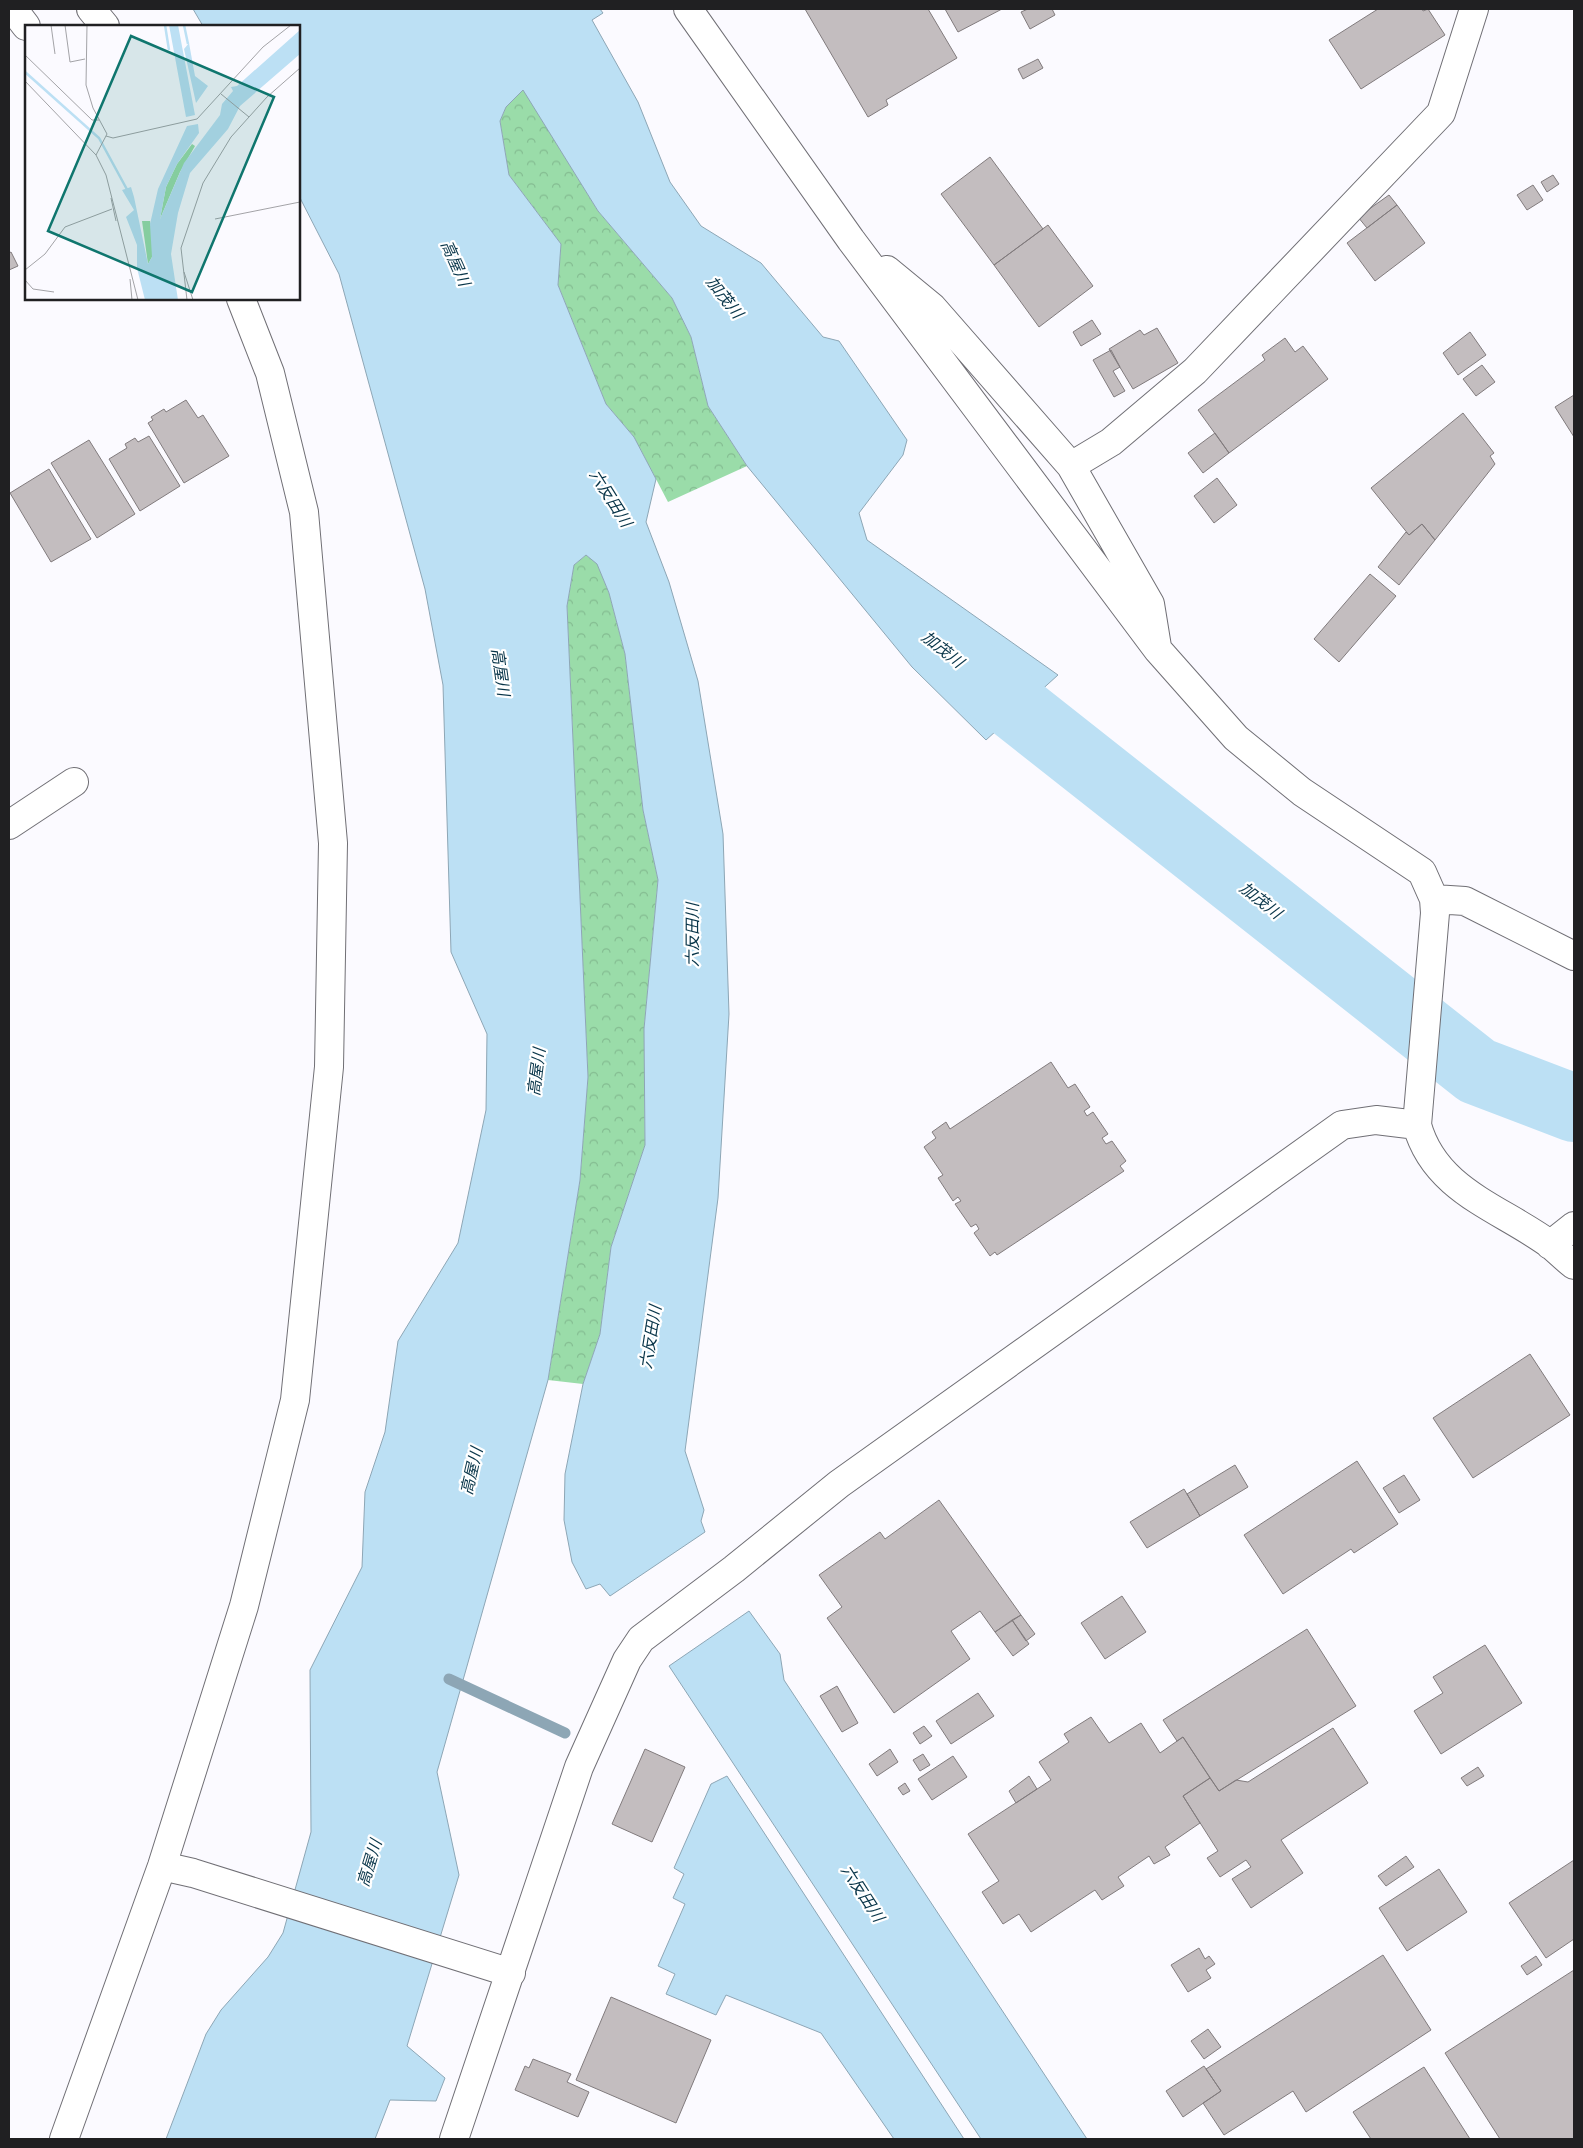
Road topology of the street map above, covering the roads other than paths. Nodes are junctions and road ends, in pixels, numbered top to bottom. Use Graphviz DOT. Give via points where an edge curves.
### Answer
graph roads {
  1 [pos="13,9"];
  2 [pos="91,9"];
  3 [pos="688,9"];
  4 [pos="1474,9"];
  5 [pos="25,25"];
  6 [pos="103,25"];
  7 [pos="851,240"];
  8 [pos="241,300"];
  9 [pos="1071,466"];
  10 [pos="1158,650"];
  11 [pos="74,782"];
  12 [pos="9,825"];
  13 [pos="1435,906"];
  14 [pos="1574,956"];
  15 [pos="1417,1118"];
  16 [pos="1574,1226"];
  17 [pos="1550,1245"];
  18 [pos="1574,1266"];
  19 [pos="162,1866"];
  20 [pos="499,1969"];
  21 [pos="64,2139"];
  22 [pos="454,2139"];
  1 -- 5 [label="street"];
  2 -- 6 [label="street"];
  3 -- 7 [label="street"];
  4 -- 9 [label="street" via="1441,113 1195,371 1111,442"];
  7 -- 9 [label="street" via="932,307"];
  7 -- 10 [label="street"];
  8 -- 19 [label="street" via="270,373 304,512 333,844 329,1067 295,1400 244,1606"];
  9 -- 10 [label="street" via="1150,604"];
  10 -- 13 [label="street" via="1236,738 1262,760 1302,792 1422,872"];
  11 -- 12 [label="street"];
  13 -- 14 [label="street" via="1465,901"];
  13 -- 15 [label="street"];
  15 -- 17 [label="street" via="1422,1144 1431,1159 1462,1190"];
  15 -- 20 [label="street" via="1342,1125 847,1478 641,1639 627,1660 579,1767"];
  16 -- 17 [label="street"];
  17 -- 18 [label="street"];
  19 -- 20 [label="street"];
  19 -- 21 [label="street"];
  20 -- 22 [label="street"];
}
